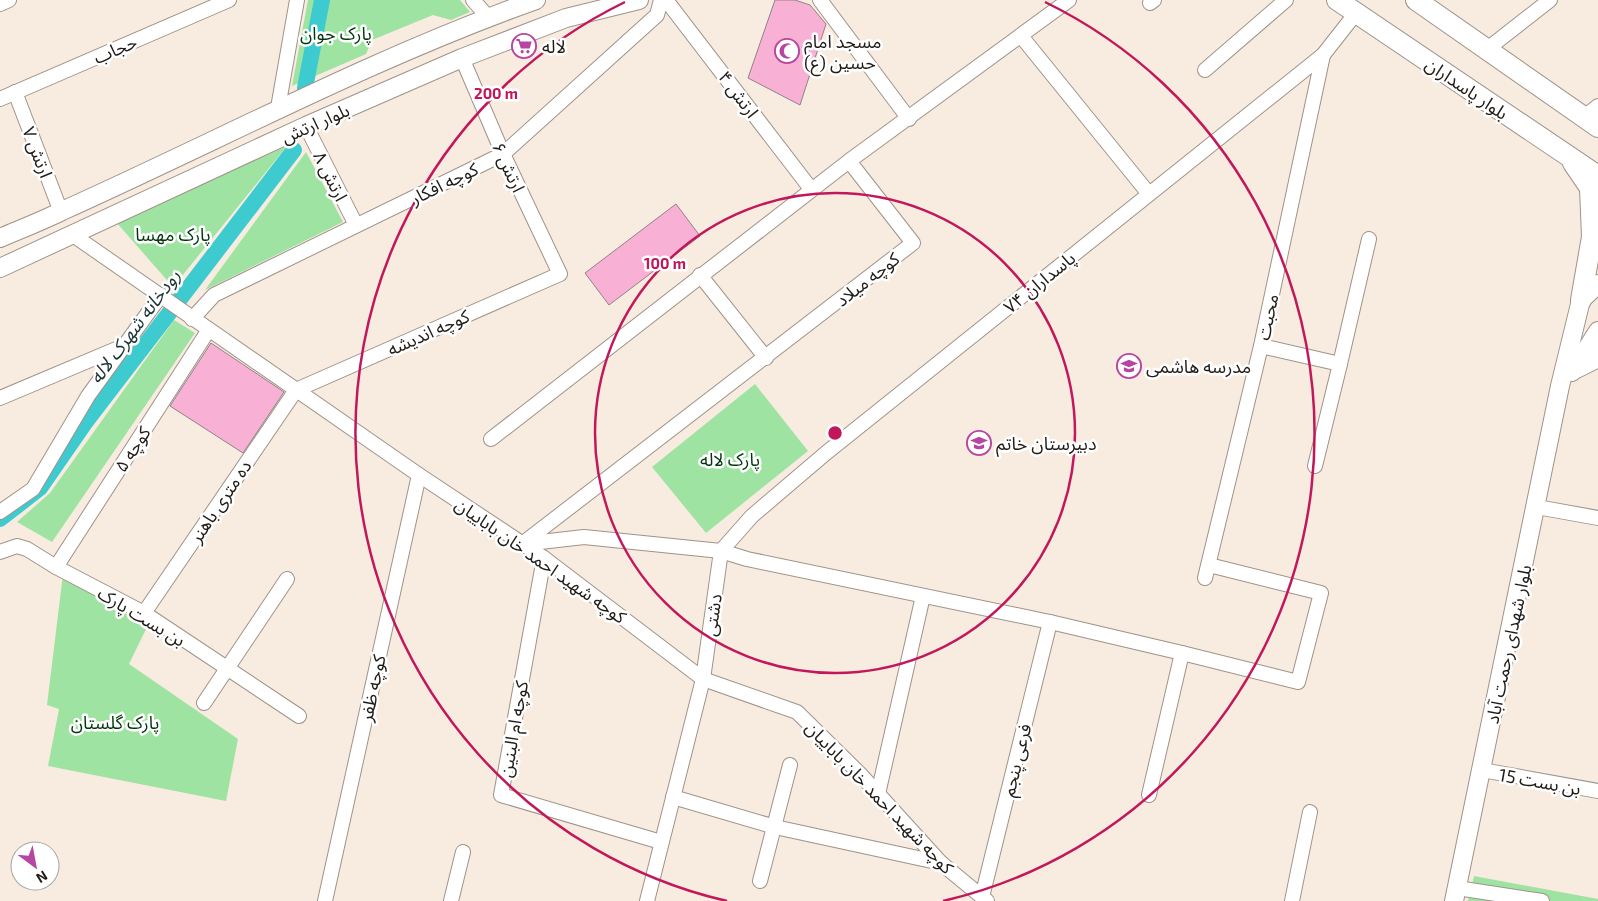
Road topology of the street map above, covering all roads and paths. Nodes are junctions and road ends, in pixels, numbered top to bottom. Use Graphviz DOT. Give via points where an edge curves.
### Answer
graph roads {
  1 [pos="9,0"];
  2 [pos="229,0"];
  3 [pos="297,0"];
  4 [pos="472,0"];
  5 [pos="536,0"];
  6 [pos="639,0"];
  7 [pos="661,0"];
  8 [pos="666,0"];
  9 [pos="820,0"];
  10 [pos="1069,0"];
  11 [pos="1286,0"];
  12 [pos="1337,0"];
  13 [pos="1416,0"];
  14 [pos="1550,0"];
  15 [pos="0,4"];
  16 [pos="1356,13"];
  17 [pos="488,17"];
  18 [pos="1021,36"];
  19 [pos="1486,50"];
  20 [pos="1323,55"];
  21 [pos="462,58"];
  22 [pos="1205,70"];
  23 [pos="15,92"];
  24 [pos="0,99"];
  25 [pos="278,108"];
  26 [pos="1593,116"];
  27 [pos="909,119"];
  28 [pos="306,126"];
  29 [pos="503,154"];
  30 [pos="1568,155"];
  31 [pos="849,161"];
  32 [pos="1598,176"];
  33 [pos="811,189"];
  34 [pos="1149,194"];
  35 [pos="61,212"];
  36 [pos="356,225"];
  37 [pos="73,236"];
  38 [pos="0,238"];
  39 [pos="1369,239"];
  40 [pos="0,268"];
  41 [pos="560,274"];
  42 [pos="700,275"];
  43 [pos="1598,284"];
  44 [pos="165,298"];
  45 [pos="1581,300"];
  46 [pos="189,317"];
  47 [pos="208,331"];
  48 [pos="1598,331"];
  49 [pos="1261,346"];
  50 [pos="122,347"];
  51 [pos="1598,357"];
  52 [pos="766,358"];
  53 [pos="1340,364"];
  54 [pos="1576,368"];
  55 [pos="1560,386"];
  56 [pos="296,390"];
  57 [pos="0,398"];
  58 [pos="492,438"];
  59 [pos="1315,466"];
  60 [pos="419,475"];
  61 [pos="1537,507"];
  62 [pos="0,512"];
  63 [pos="1598,518"];
  64 [pos="522,544"];
  65 [pos="721,551"];
  66 [pos="0,552"];
  67 [pos="544,558"];
  68 [pos="56,567"];
  69 [pos="287,579"];
  70 [pos="923,596"];
  71 [pos="144,613"];
  72 [pos="1050,622"];
  73 [pos="1182,653"];
  74 [pos="226,668"];
  75 [pos="703,679"];
  76 [pos="204,703"];
  77 [pos="299,716"];
  78 [pos="790,765"];
  79 [pos="1482,770"];
  80 [pos="1598,791"];
  81 [pos="878,794"];
  82 [pos="1149,795"];
  83 [pos="673,798"];
  84 [pos="1310,812"];
  85 [pos="775,827"];
  86 [pos="662,842"];
  87 [pos="462,852"];
  88 [pos="941,863"];
  89 [pos="760,881"];
  90 [pos="1456,895"];
  91 [pos="984,899"];
  92 [pos="325,901"];
  93 [pos="451,901"];
  94 [pos="647,901"];
  95 [pos="1292,901"];
  96 [pos="1542,901"];
  1 -- 15 [label="street"];
  2 -- 23 [label="street, حجاب"];
  3 -- 25 [label="street"];
  4 -- 17 [label="street"];
  5 -- 17 [label="street, بلوار ارتش"];
  6 -- 21 [label="street, بلوار ارتش" via="566,18"];
  7 -- 29 [label="street, کوچه افکار" via="657,15"];
  8 -- 33 [label="street, ارتش ۴"];
  9 -- 27 [label="street"];
  10 -- 18 [label="street"];
  11 -- 22 [label="street"];
  12 -- 16 [label="main road, بلوار پاسداران"];
  13 -- 19 [label="main road"];
  14 -- 19 [label="street"];
  16 -- 20 [label="street, پاسداران ۷۴"];
  16 -- 30 [label="main road, بلوار پاسداران"];
  17 -- 25 [label="street, بلوار ارتش"];
  18 -- 27 [label="street"];
  18 -- 34 [label="street"];
  19 -- 26 [label="main road"];
  20 -- 34 [label="street, پاسداران ۷۴"];
  20 -- 49 [label="street, محبت"];
  21 -- 28 [label="street, بلوار ارتش"];
  21 -- 29 [label="street, ارتش ۶"];
  23 -- 24 [label="street, حجاب"];
  23 -- 35 [label="street, ارتش ۷"];
  25 -- 35 [label="street, بلوار ارتش"];
  27 -- 31 [label="street"];
  28 -- 36 [label="street, ارتش ۸"];
  28 -- 37 [label="street, بلوار ارتش"];
  29 -- 36 [label="street, کوچه افکار"];
  29 -- 41 [label="street, ارتش ۶"];
  30 -- 32 [label="main road, بلوار پاسداران"];
  30 -- 45 [label="main road" via="1590,188 1592,237"];
  31 -- 33 [label="street"];
  31 -- 52 [label="street, کوچه میلاد" via="913,243"];
  33 -- 42 [label="street"];
  34 -- 65 [label="street, پاسداران ۷۴" via="826,453 752,516"];
  35 -- 37 [label="street"];
  35 -- 38 [label="street, بلوار ارتش"];
  36 -- 46 [label="street, کوچه افکار" via="214,295"];
  37 -- 40 [label="street, بلوار ارتش"];
  37 -- 44 [label="street, کوچه شهید احمد خان باباییان"];
  39 -- 53 [label="street"];
  41 -- 56 [label="street, کوچه اندیشه"];
  42 -- 52 [label="street"];
  42 -- 58 [label="street"];
  43 -- 45 [label="street"];
  44 -- 46 [label="street, کوچه شهید احمد خان باباییان"];
  44 -- 50 [label="street"];
  45 -- 55 [label="street, بلوار شهدای رحمت آباد"];
  46 -- 47 [label="street, کوچه شهید احمد خان باباییان"];
  47 -- 56 [label="street, کوچه شهید احمد خان باباییان"];
  47 -- 68 [label="street, کوچه ۵"];
  48 -- 54 [label="street"];
  49 -- 53 [label="street"];
  49 -- 73 [label="street, محبت" via="1207,571 1321,592 1298,682"];
  50 -- 57 [label="street"];
  50 -- 62 [label="street" via="88,396 33,489"];
  51 -- 54 [label="main road"];
  52 -- 64 [label="street, کوچه میلاد"];
  53 -- 59 [label="street"];
  54 -- 55 [label="street"];
  55 -- 61 [label="street, بلوار شهدای رحمت آباد"];
  56 -- 60 [label="street, کوچه شهید احمد خان باباییان"];
  56 -- 71 [label="street, ده متری باهنر"];
  60 -- 64 [label="street, کوچه شهید احمد خان باباییان"];
  60 -- 92 [label="street, کوچه ظفر"];
  61 -- 63 [label="street"];
  61 -- 79 [label="street, بلوار شهدای رحمت آباد"];
  64 -- 65 [label="street" via="584,537"];
  64 -- 67 [label="street, کوچه شهید احمد خان باباییان"];
  65 -- 70 [label="street"];
  65 -- 75 [label="street, دشتی"];
  66 -- 68 [label="street, بن بست پارک" via="17,546"];
  67 -- 75 [label="street, کوچه شهید احمد خان باباییان"];
  67 -- 86 [label="street, کوچه ام البنین" via="501,795"];
  68 -- 71 [label="street, بن بست پارک"];
  69 -- 74 [label="street"];
  70 -- 72 [label="street"];
  70 -- 81 [label="street"];
  71 -- 74 [label="street, بن بست پارک"];
  72 -- 73 [label="street"];
  72 -- 91 [label="street, فرعی پنجم"];
  73 -- 82 [label="street"];
  74 -- 76 [label="street"];
  74 -- 77 [label="street, بن بست پارک"];
  75 -- 81 [label="street, کوچه شهید احمد خان باباییان" via="797,712"];
  75 -- 83 [label="street, دشتی"];
  78 -- 85 [label="street"];
  79 -- 80 [label="street, بن بست 15"];
  79 -- 90 [label="street, بلوار شهدای رحمت آباد"];
  81 -- 88 [label="street, کوچه شهید احمد خان باباییان"];
  83 -- 85 [label="street"];
  83 -- 86 [label="street, دشتی"];
  84 -- 95 [label="street"];
  85 -- 88 [label="street"];
  85 -- 89 [label="street"];
  86 -- 94 [label="street, دشتی"];
  87 -- 93 [label="street"];
  88 -- 91 [label="street, کوچه شهید احمد خان باباییان"];
  90 -- 96 [label="street"];
}
